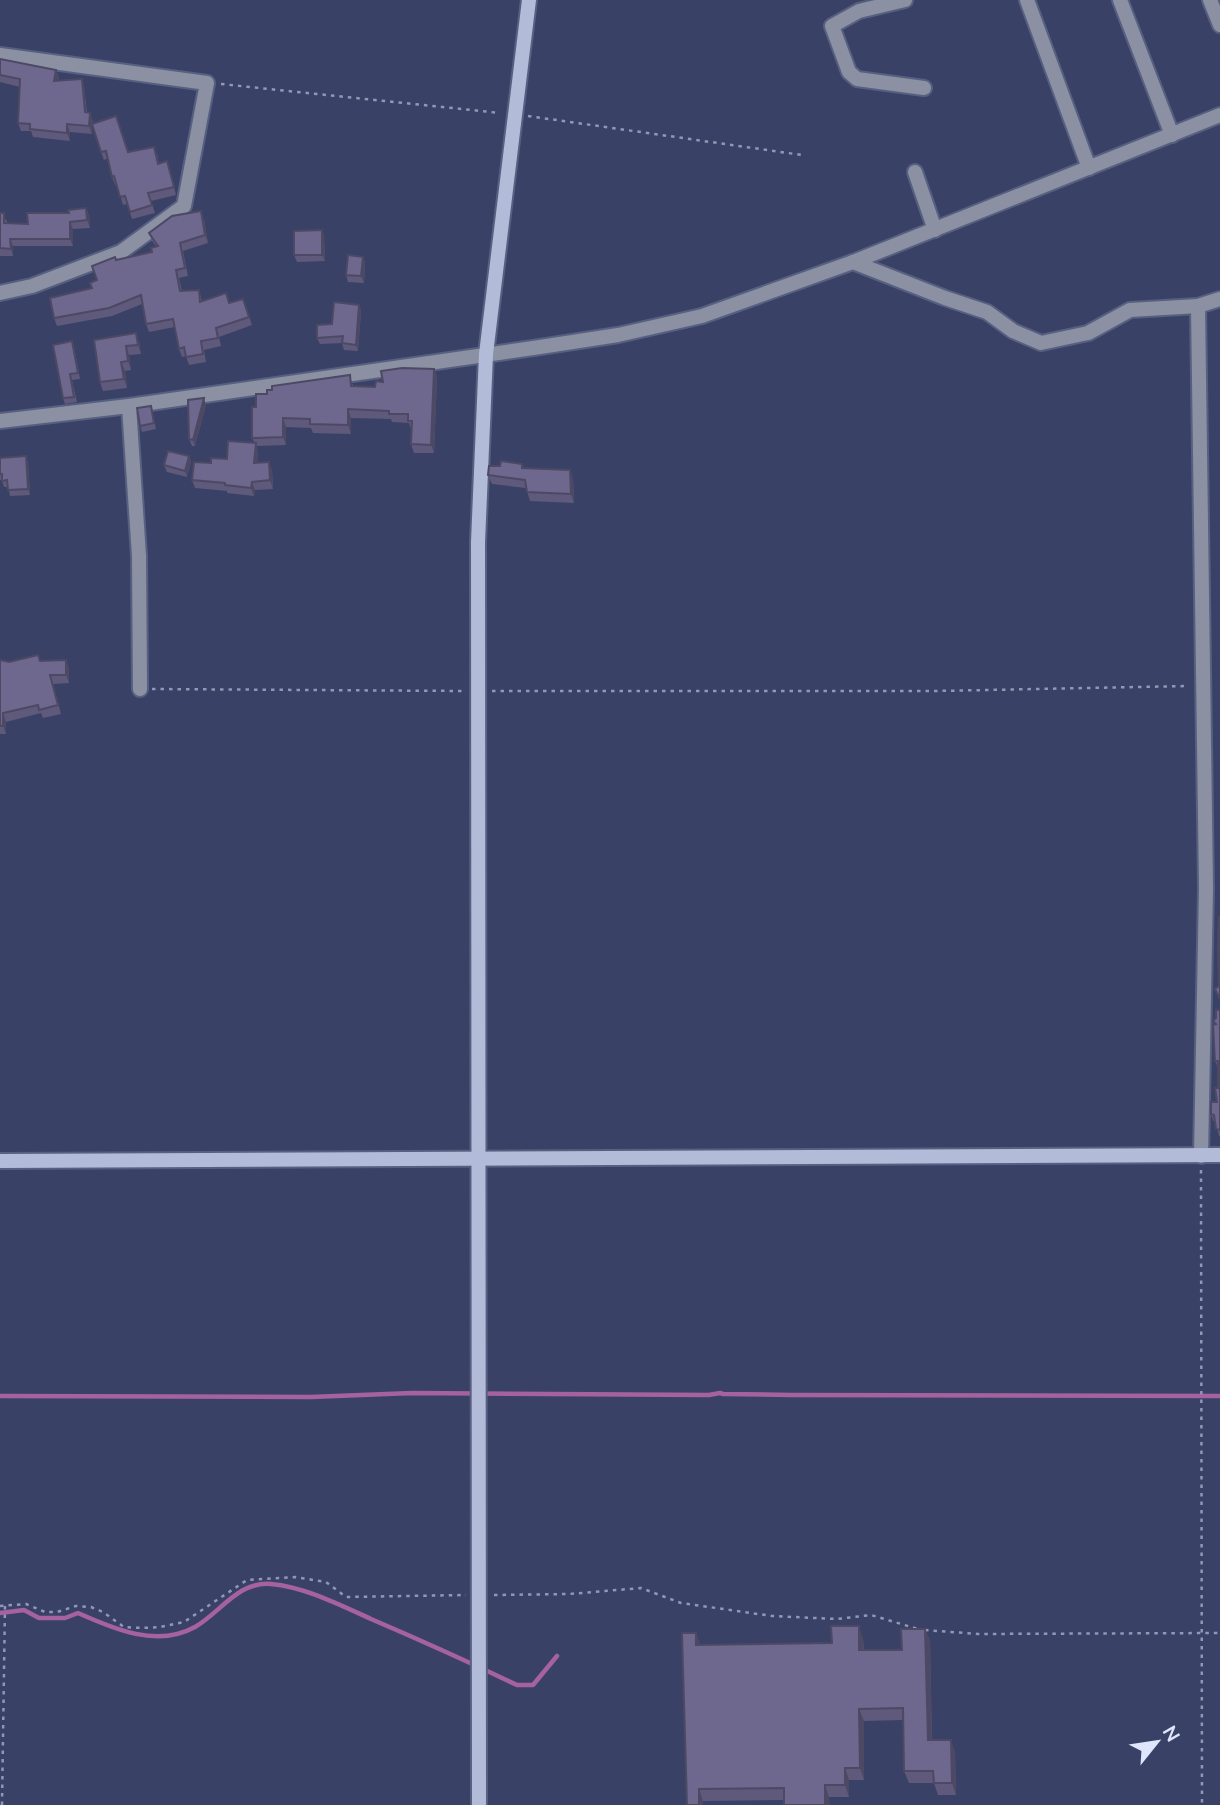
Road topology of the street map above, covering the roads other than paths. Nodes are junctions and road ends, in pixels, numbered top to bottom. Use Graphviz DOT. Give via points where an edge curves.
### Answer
graph roads {
  1 [pos="529,0"];
  2 [pos="905,0"];
  3 [pos="1027,0"];
  4 [pos="1120,0"];
  5 [pos="1210,0"];
  6 [pos="1220,25"];
  7 [pos="0,55"];
  8 [pos="924,88"];
  9 [pos="1220,115"];
  10 [pos="1172,135"];
  11 [pos="1089,168"];
  12 [pos="915,172"];
  13 [pos="935,230"];
  14 [pos="853,262"];
  15 [pos="0,293"];
  16 [pos="1220,299"];
  17 [pos="1198,306"];
  18 [pos="486,354"];
  19 [pos="129,406"];
  20 [pos="0,421"];
  21 [pos="140,689"];
  22 [pos="1213,889"];
  23 [pos="1220,1155"];
  24 [pos="1201,1156"];
  25 [pos="479,1159"];
  26 [pos="0,1161"];
  27 [pos="480,1805"];
  1 -- 18 [label="street"];
  2 -- 8 [label="street" via="859,11 832,26 849,72 857,79"];
  3 -- 11 [label="street"];
  4 -- 10 [label="street"];
  5 -- 6 [label="street"];
  7 -- 15 [label="street" via="208,83 184,206 121,252 32,286"];
  9 -- 10 [label="street"];
  10 -- 11 [label="street"];
  11 -- 13 [label="street"];
  12 -- 13 [label="street"];
  13 -- 14 [label="street"];
  14 -- 17 [label="street" via="987,312 1013,331 1041,343 1088,333 1130,310"];
  14 -- 18 [label="street" via="702,316 618,335"];
  16 -- 17 [label="street"];
  17 -- 22 [label="street" via="1204,686"];
  18 -- 19 [label="street"];
  18 -- 25 [label="street" via="478,542"];
  19 -- 20 [label="street"];
  19 -- 21 [label="street" via="139,556"];
  22 -- 24 [label="street"];
  23 -- 24 [label="street"];
  24 -- 25 [label="street"];
  25 -- 26 [label="street"];
  25 -- 27 [label="street"];
}
